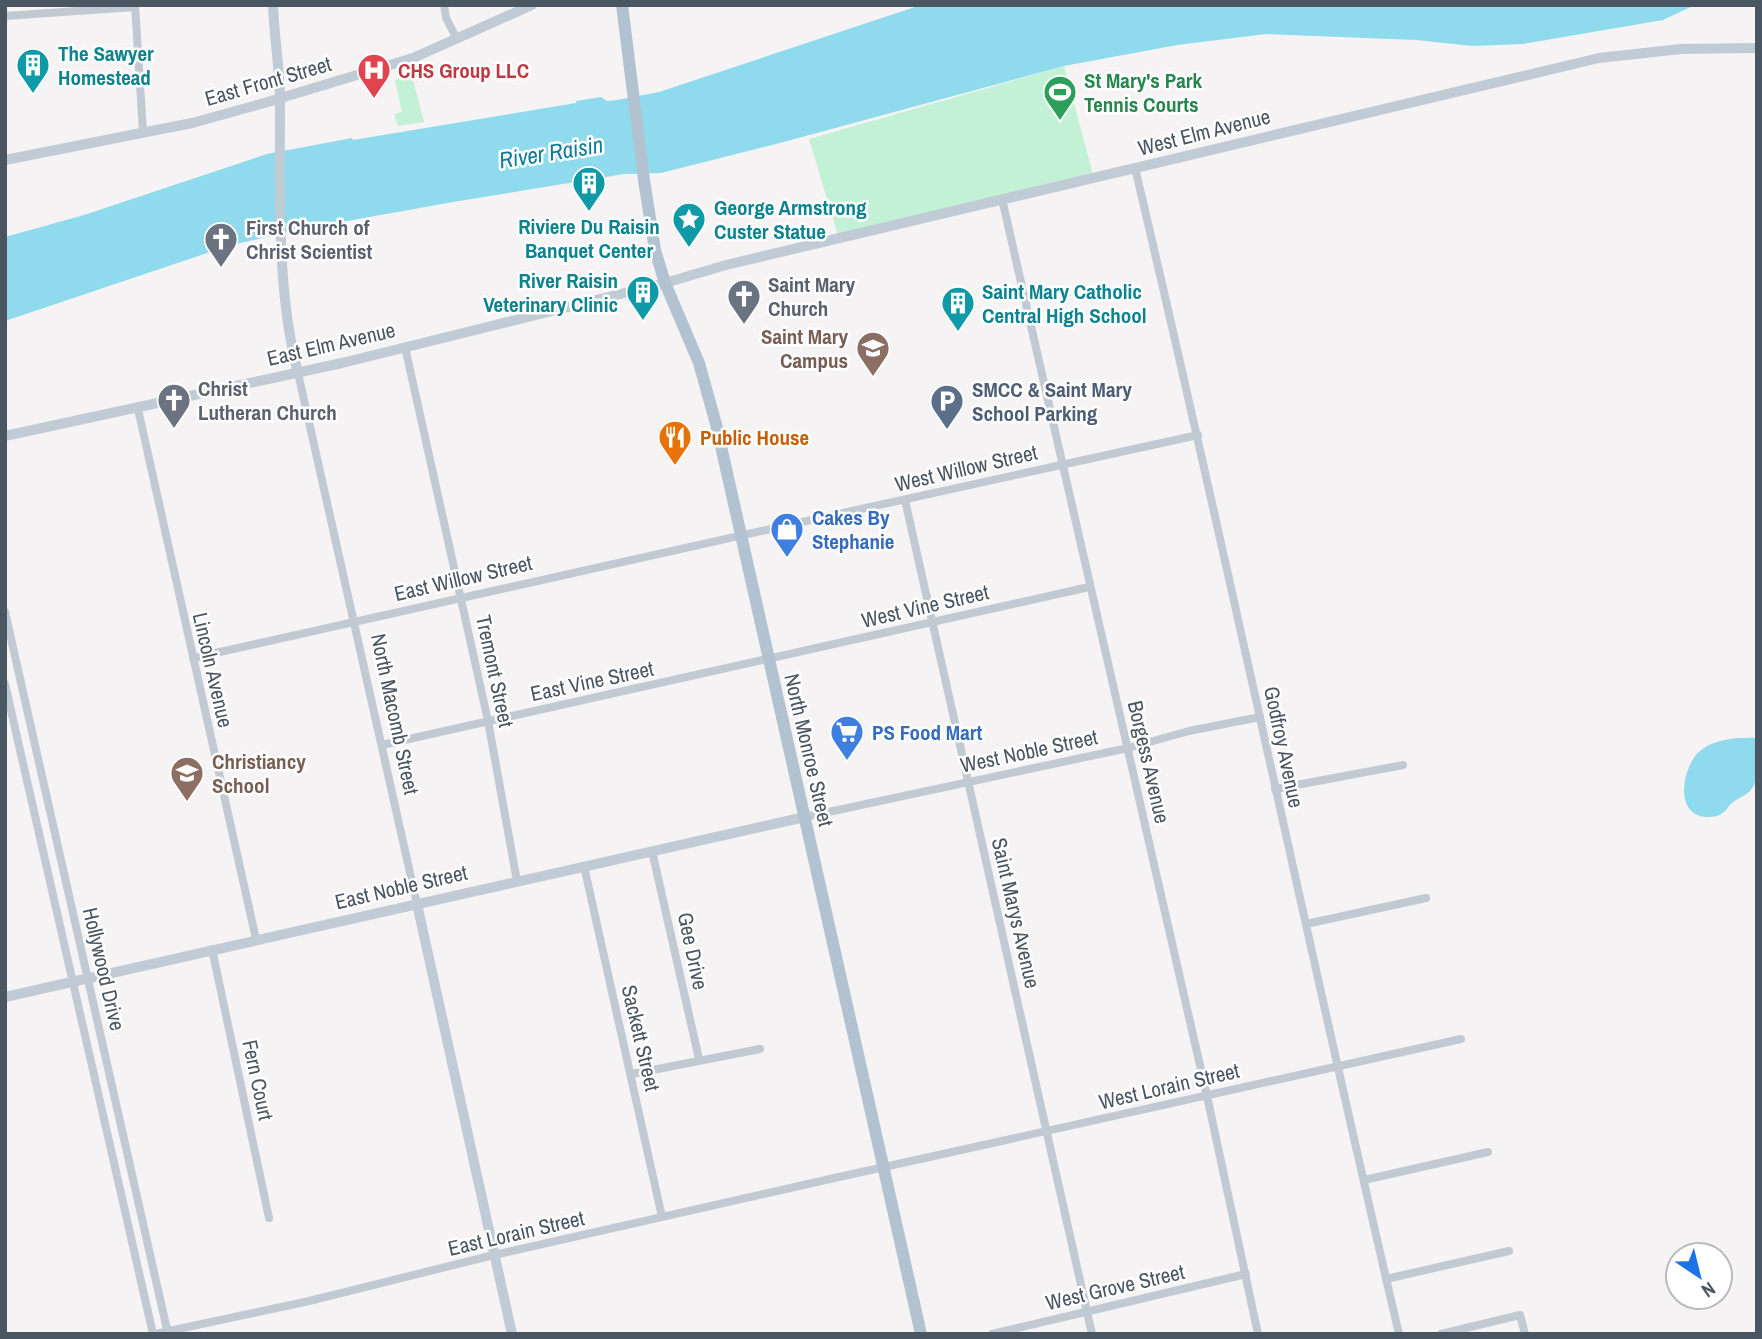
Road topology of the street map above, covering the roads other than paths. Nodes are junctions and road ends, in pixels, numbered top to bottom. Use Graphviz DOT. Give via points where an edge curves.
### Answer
graph roads {
  1 [pos="273,5"];
  2 [pos="444,5"];
  3 [pos="532,5"];
  4 [pos="622,5"];
  5 [pos="135,6"];
  6 [pos="5,16"];
  7 [pos="457,39"];
  8 [pos="1757,48"];
  9 [pos="280,98"];
  10 [pos="143,132"];
  11 [pos="5,160"];
  12 [pos="1135,168"];
  13 [pos="1002,199"];
  14 [pos="665,283"];
  15 [pos="405,347"];
  16 [pos="298,373"];
  17 [pos="138,408"];
  18 [pos="1198,435"];
  19 [pos="5,436"];
  20 [pos="1063,464"];
  21 [pos="905,500"];
  22 [pos="741,536"];
  23 [pos="1089,587"];
  24 [pos="460,596"];
  25 [pos="5,612"];
  26 [pos="355,621"];
  27 [pos="931,622"];
  28 [pos="192,658"];
  29 [pos="769,660"];
  30 [pos="5,684"];
  31 [pos="1261,717"];
  32 [pos="488,722"];
  33 [pos="382,745"];
  34 [pos="1128,748"];
  35 [pos="1403,765"];
  36 [pos="967,781"];
  37 [pos="1275,789"];
  38 [pos="805,817"];
  39 [pos="652,851"];
  40 [pos="584,866"];
  41 [pos="517,881"];
  42 [pos="1426,898"];
  43 [pos="417,904"];
  44 [pos="1306,924"];
  45 [pos="256,939"];
  46 [pos="212,949"];
  47 [pos="87,977"];
  48 [pos="72,981"];
  49 [pos="5,996"];
  50 [pos="1461,1039"];
  51 [pos="760,1049"];
  52 [pos="699,1059"];
  53 [pos="1338,1066"];
  54 [pos="632,1074"];
  55 [pos="1207,1096"];
  56 [pos="1048,1131"];
  57 [pos="1488,1152"];
  58 [pos="885,1167"];
  59 [pos="1364,1180"];
  60 [pos="269,1217"];
  61 [pos="662,1217"];
  62 [pos="1509,1251"];
  63 [pos="494,1255"];
  64 [pos="1246,1274"];
  65 [pos="1386,1279"];
  66 [pos="1088,1312"];
  67 [pos="167,1332"];
  68 [pos="154,1334"];
  69 [pos="512,1334"];
  70 [pos="921,1334"];
  71 [pos="992,1334"];
  72 [pos="1093,1334"];
  73 [pos="1258,1334"];
  74 [pos="1399,1334"];
  75 [pos="1441,1334"];
  76 [pos="1524,1334"];
  1 -- 9 [label="street, North Macomb Street"];
  2 -- 7 [label="street"];
  3 -- 7 [label="street, East Front Street"];
  4 -- 14 [label="main road, North Monroe Street" via="643,180"];
  5 -- 6 [label="street"];
  5 -- 10 [label="street"];
  7 -- 9 [label="street, East Front Street" via="408,60"];
  8 -- 12 [label="street, West Elm Avenue" via="1681,49 1599,58"];
  9 -- 10 [label="street, East Front Street"];
  9 -- 16 [label="street, North Macomb Street" via="289,338"];
  10 -- 11 [label="street, East Front Street"];
  12 -- 13 [label="street, West Elm Avenue"];
  12 -- 18 [label="street, Godfroy Avenue"];
  13 -- 14 [label="street, West Elm Avenue"];
  13 -- 20 [label="street, Borgess Avenue"];
  14 -- 15 [label="street, East Elm Avenue"];
  14 -- 22 [label="main road, North Monroe Street" via="708,392"];
  15 -- 16 [label="street, East Elm Avenue"];
  15 -- 24 [label="street, Tremont Street"];
  16 -- 17 [label="street, East Elm Avenue"];
  16 -- 26 [label="street, North Macomb Street"];
  17 -- 19 [label="street, East Elm Avenue"];
  17 -- 28 [label="street, Lincoln Avenue"];
  18 -- 20 [label="street, West Willow Street"];
  18 -- 31 [label="street, Godfroy Avenue"];
  20 -- 21 [label="street, West Willow Street"];
  20 -- 23 [label="street, Borgess Avenue"];
  21 -- 22 [label="street, West Willow Street"];
  21 -- 27 [label="street, Saint Marys Avenue"];
  22 -- 24 [label="street, East Willow Street"];
  22 -- 29 [label="main road, North Monroe Street"];
  23 -- 27 [label="street, West Vine Street"];
  23 -- 34 [label="street, Borgess Avenue"];
  24 -- 26 [label="street, East Willow Street"];
  24 -- 32 [label="street, Tremont Street"];
  25 -- 47 [label="street, Hollywood Drive"];
  26 -- 28 [label="street, East Willow Street"];
  26 -- 33 [label="street, North Macomb Street"];
  27 -- 29 [label="street, West Vine Street"];
  27 -- 36 [label="street, Saint Marys Avenue"];
  28 -- 45 [label="street, Lincoln Avenue"];
  29 -- 32 [label="street, East Vine Street"];
  29 -- 38 [label="main road, North Monroe Street"];
  30 -- 48 [label="street, Hollywood Drive"];
  31 -- 34 [label="street, West Noble Street"];
  31 -- 37 [label="street, Godfroy Avenue"];
  32 -- 33 [label="street, East Vine Street"];
  32 -- 41 [label="street, Tremont Street"];
  33 -- 43 [label="street, North Macomb Street"];
  34 -- 36 [label="street, West Noble Street"];
  34 -- 55 [label="street, Borgess Avenue"];
  35 -- 37 [label="street"];
  36 -- 38 [label="street, West Noble Street"];
  36 -- 56 [label="street, Saint Marys Avenue"];
  37 -- 44 [label="street, Godfroy Avenue"];
  38 -- 39 [label="street, East Noble Street"];
  38 -- 58 [label="main road, North Monroe Street"];
  39 -- 40 [label="street, East Noble Street"];
  39 -- 52 [label="street, Gee Drive"];
  40 -- 41 [label="street, East Noble Street"];
  40 -- 54 [label="street, Sackett Street"];
  41 -- 43 [label="street, East Noble Street"];
  42 -- 44 [label="street"];
  43 -- 45 [label="street, East Noble Street"];
  43 -- 63 [label="street, North Macomb Street"];
  44 -- 53 [label="street, Godfroy Avenue"];
  45 -- 46 [label="street, East Noble Street"];
  46 -- 47 [label="street, East Noble Street"];
  46 -- 60 [label="street, Fern Court"];
  47 -- 48 [label="street, East Noble Street"];
  47 -- 67 [label="street, Hollywood Drive"];
  48 -- 49 [label="street, East Noble Street"];
  48 -- 68 [label="street, Hollywood Drive"];
  50 -- 53 [label="street, West Lorain Street"];
  51 -- 52 [label="street"];
  52 -- 54 [label="street"];
  53 -- 55 [label="street, West Lorain Street"];
  53 -- 59 [label="street, Godfroy Avenue"];
  54 -- 61 [label="street, Sackett Street"];
  55 -- 56 [label="street, West Lorain Street"];
  55 -- 64 [label="street, Borgess Avenue"];
  56 -- 58 [label="street, West Lorain Street"];
  56 -- 66 [label="street, Saint Marys Avenue"];
  57 -- 59 [label="street"];
  58 -- 61 [label="street, East Lorain Street"];
  58 -- 70 [label="main road, North Monroe Street"];
  59 -- 65 [label="street, Godfroy Avenue"];
  61 -- 63 [label="street, East Lorain Street"];
  62 -- 65 [label="street"];
  63 -- 67 [label="street, East Lorain Street"];
  63 -- 69 [label="street, North Macomb Street"];
  64 -- 66 [label="street, West Grove Street"];
  64 -- 73 [label="street, Borgess Avenue"];
  65 -- 74 [label="street, Godfroy Avenue"];
  66 -- 71 [label="street, West Grove Street"];
  66 -- 72 [label="street, Saint Marys Avenue"];
  67 -- 68 [label="street, East Lorain Street"];
  75 -- 76 [label="street" via="1520,1315"];
}
